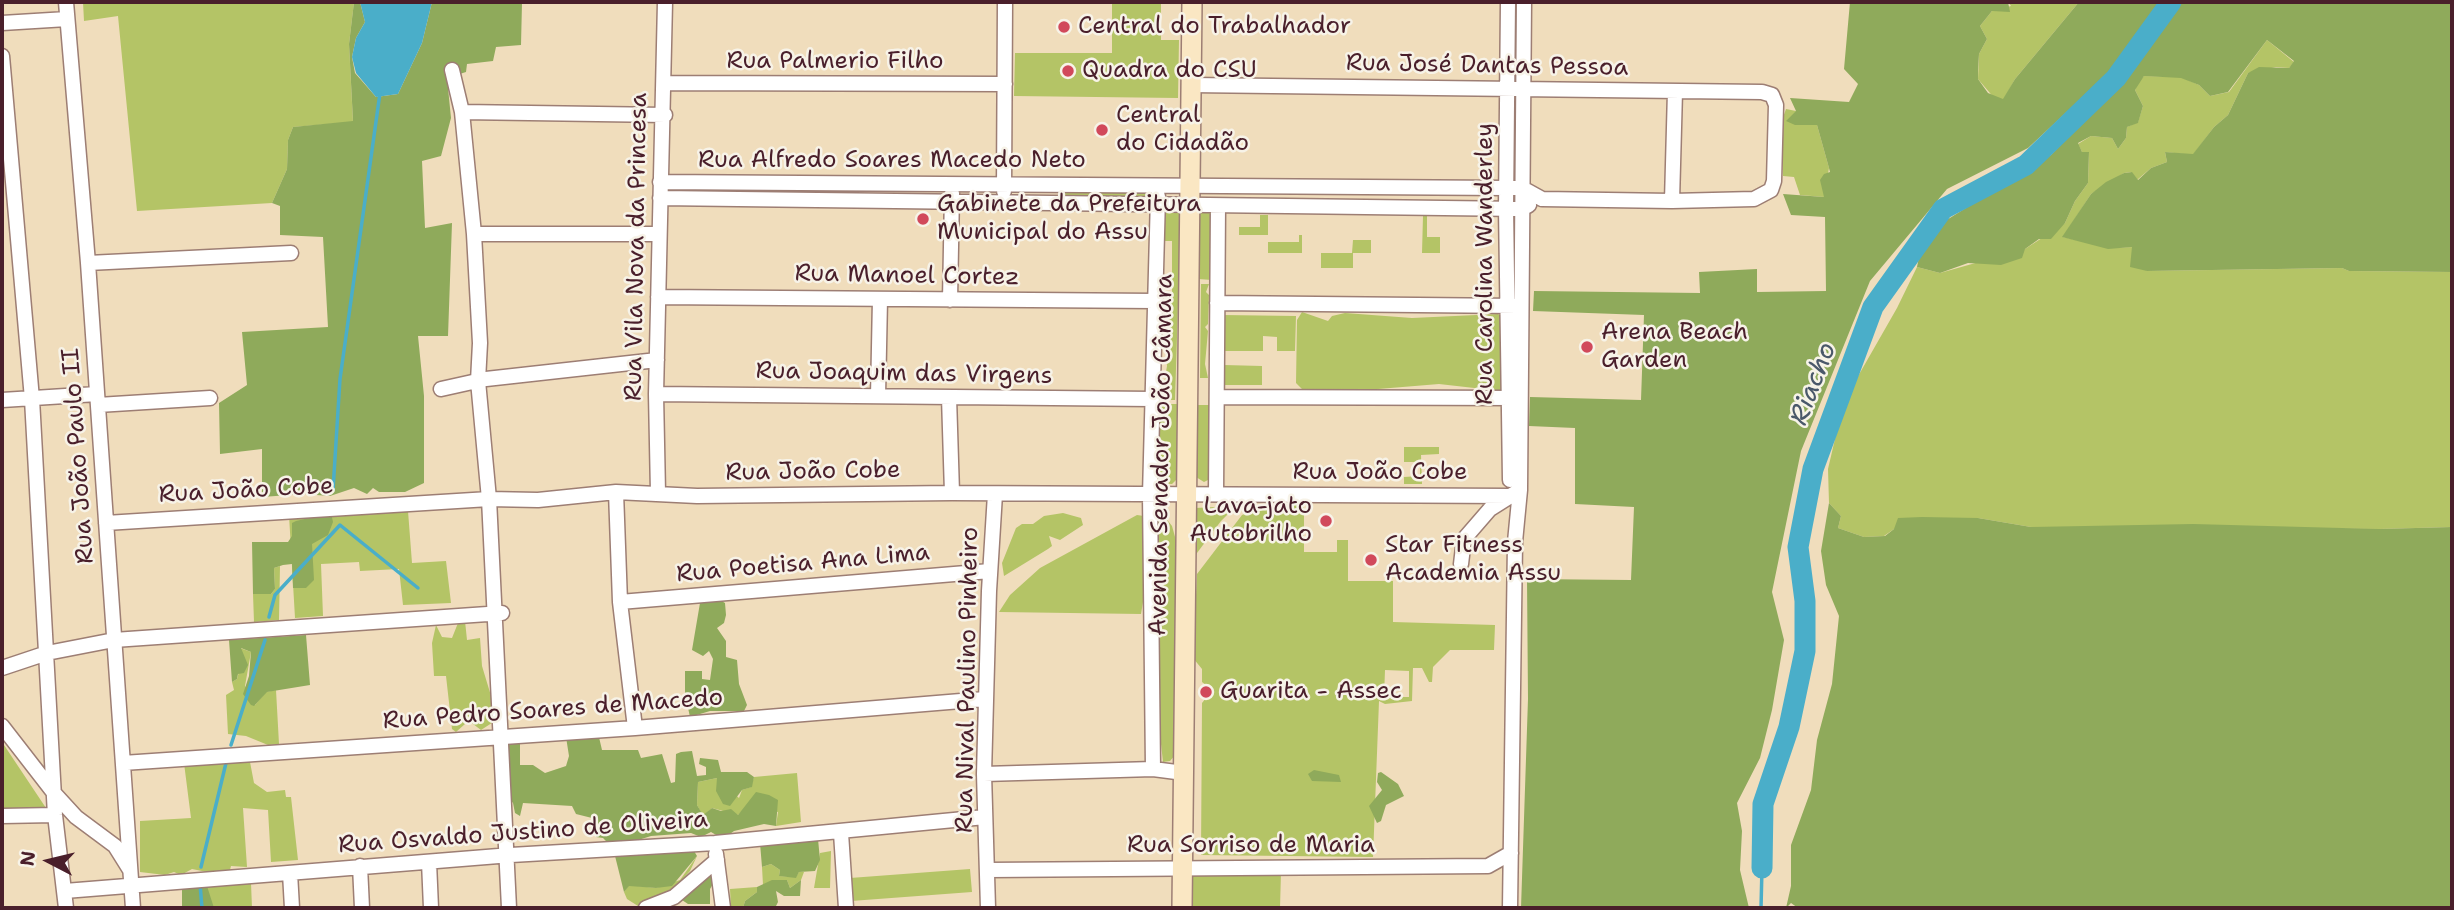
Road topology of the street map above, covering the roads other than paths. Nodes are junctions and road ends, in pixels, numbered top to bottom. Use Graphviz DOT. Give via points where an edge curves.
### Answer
graph roads {
  1 [pos="66,2"];
  2 [pos="665,2"];
  3 [pos="1005,2"];
  4 [pos="1192,2"];
  5 [pos="1508,2"];
  6 [pos="1524,2"];
  7 [pos="67,19"];
  8 [pos="2,23"];
  9 [pos="2,56"];
  10 [pos="452,69"];
  11 [pos="664,83"];
  12 [pos="1005,84"];
  13 [pos="1191,85"];
  14 [pos="1516,88"];
  15 [pos="1675,91"];
  16 [pos="1776,105"];
  17 [pos="462,112"];
  18 [pos="665,115"];
  19 [pos="660,182"];
  20 [pos="837,182"];
  21 [pos="953,183"];
  22 [pos="1004,184"];
  23 [pos="1058,185"];
  24 [pos="1158,186"];
  25 [pos="1235,186"];
  26 [pos="1506,188"];
  27 [pos="1522,188"];
  28 [pos="1190,196"];
  29 [pos="660,198"];
  30 [pos="1542,198"];
  31 [pos="836,201"];
  32 [pos="1672,201"];
  33 [pos="952,202"];
  34 [pos="1004,203"];
  35 [pos="1057,204"];
  36 [pos="1158,205"];
  37 [pos="1218,206"];
  38 [pos="1235,206"];
  39 [pos="1506,208"];
  40 [pos="1522,209"];
  41 [pos="474,234"];
  42 [pos="659,234"];
  43 [pos="291,253"];
  44 [pos="88,263"];
  45 [pos="658,297"];
  46 [pos="880,299"];
  47 [pos="950,300"];
  48 [pos="1155,301"];
  49 [pos="1217,303"];
  50 [pos="1515,306"];
  51 [pos="657,360"];
  52 [pos="482,380"];
  53 [pos="441,389"];
  54 [pos="656,394"];
  55 [pos="878,396"];
  56 [pos="949,397"];
  57 [pos="1217,397"];
  58 [pos="32,398"];
  59 [pos="211,398"];
  60 [pos="1515,398"];
  61 [pos="1153,399"];
  62 [pos="2,400"];
  63 [pos="98,400"];
  64 [pos="616,492"];
  65 [pos="658,493"];
  66 [pos="952,493"];
  67 [pos="1515,493"];
  68 [pos="995,494"];
  69 [pos="1216,494"];
  70 [pos="1150,495"];
  71 [pos="1186,495"];
  72 [pos="493,499"];
  73 [pos="106,523"];
  74 [pos="1461,564"];
  75 [pos="990,571"];
  76 [pos="620,602"];
  77 [pos="499,614"];
  78 [pos="114,640"];
  79 [pos="47,653"];
  80 [pos="2,667"];
  81 [pos="985,699"];
  82 [pos="2,726"];
  83 [pos="635,728"];
  84 [pos="507,737"];
  85 [pos="123,763"];
  86 [pos="1153,769"];
  87 [pos="1184,773"];
  88 [pos="984,774"];
  89 [pos="54,793"];
  90 [pos="55,815"];
  91 [pos="2,816"];
  92 [pos="985,817"];
  93 [pos="841,833"];
  94 [pos="715,843"];
  95 [pos="1511,853"];
  96 [pos="508,855"];
  97 [pos="717,860"];
  98 [pos="429,862"];
  99 [pos="360,866"];
  100 [pos="1183,868"];
  101 [pos="989,870"];
  102 [pos="290,873"];
  103 [pos="131,878"];
  104 [pos="65,891"];
  105 [pos="66,908"];
  106 [pos="133,908"];
  107 [pos="292,908"];
  108 [pos="362,908"];
  109 [pos="431,908"];
  110 [pos="509,908"];
  111 [pos="516,908"];
  112 [pos="646,908"];
  113 [pos="723,908"];
  114 [pos="846,908"];
  115 [pos="988,908"];
  116 [pos="1182,908"];
  117 [pos="1510,908"];
  1 -- 7 [label="street, Rua João Paulo II"];
  2 -- 11 [label="street, Rua Vila Nova da Princesa"];
  3 -- 12 [label="street"];
  4 -- 13 [label="main road, Avenida Senador João Câmara"];
  5 -- 14 [label="street, Rua Carolina Wanderley"];
  6 -- 14 [label="street, Rua Carolina Wanderley"];
  7 -- 8 [label="street"];
  7 -- 44 [label="street, Rua João Paulo II"];
  9 -- 58 [label="street"];
  10 -- 17 [label="street"];
  11 -- 12 [label="street, Rua Palmerio Filho"];
  11 -- 18 [label="street, Rua Vila Nova da Princesa"];
  12 -- 22 [label="street"];
  13 -- 14 [label="street, Rua José Dantas Pessoa"];
  13 -- 28 [label="main road, Avenida Senador João Câmara"];
  14 -- 15 [label="street, Rua José Dantas Pessoa"];
  14 -- 26 [label="street, Rua Carolina Wanderley"];
  14 -- 27 [label="street, Rua Carolina Wanderley"];
  15 -- 16 [label="street, Rua José Dantas Pessoa" via="1762,92 1772,95"];
  15 -- 32 [label="street"];
  16 -- 32 [label="street, Rua Alfredo Soares Macedo Neto" via="1771,190 1745,200"];
  17 -- 18 [label="street"];
  17 -- 41 [label="street"];
  18 -- 19 [label="street, Rua Vila Nova da Princesa"];
  19 -- 20 [label="street, Rua Alfredo Soares Macedo Neto"];
  19 -- 29 [label="street, Rua Vila Nova da Princesa"];
  20 -- 21 [label="street, Rua Alfredo Soares Macedo Neto"];
  20 -- 31 [label="street"];
  21 -- 22 [label="street, Rua Alfredo Soares Macedo Neto"];
  21 -- 33 [label="street"];
  22 -- 23 [label="street, Rua Alfredo Soares Macedo Neto"];
  22 -- 34 [label="street"];
  23 -- 24 [label="street, Rua Alfredo Soares Macedo Neto"];
  23 -- 35 [label="street"];
  24 -- 28 [label="street, Rua Alfredo Soares Macedo Neto"];
  24 -- 36 [label="street, Avenida Senador João Câmara"];
  25 -- 26 [label="street, Rua Alfredo Soares Macedo Neto"];
  25 -- 28 [label="street, Rua Alfredo Soares Macedo Neto"];
  25 -- 38 [label="street"];
  26 -- 27 [label="street, Rua Alfredo Soares Macedo Neto"];
  26 -- 39 [label="street, Rua Carolina Wanderley"];
  27 -- 30 [label="street, Rua Alfredo Soares Macedo Neto"];
  27 -- 40 [label="street, Rua Carolina Wanderley"];
  28 -- 36 [label="street, Rua Alfredo Soares Macedo Neto"];
  28 -- 37 [label="street, Rua Alfredo Soares Macedo Neto"];
  28 -- 71 [label="main road, Avenida Senador João Câmara"];
  29 -- 31 [label="street, Rua Alfredo Soares Macedo Neto"];
  29 -- 42 [label="street, Rua Vila Nova da Princesa"];
  30 -- 32 [label="street, Rua Alfredo Soares Macedo Neto"];
  30 -- 40 [label="street"];
  31 -- 33 [label="street, Rua Alfredo Soares Macedo Neto"];
  33 -- 34 [label="street, Rua Alfredo Soares Macedo Neto"];
  33 -- 47 [label="street"];
  34 -- 35 [label="street, Rua Alfredo Soares Macedo Neto"];
  35 -- 36 [label="street, Rua Alfredo Soares Macedo Neto"];
  36 -- 48 [label="street, Avenida Senador João Câmara"];
  37 -- 38 [label="street, Rua Alfredo Soares Macedo Neto"];
  37 -- 49 [label="street"];
  38 -- 39 [label="street, Rua Alfredo Soares Macedo Neto"];
  39 -- 40 [label="street, Rua Alfredo Soares Macedo Neto"];
  39 -- 50 [label="street, Rua Carolina Wanderley"];
  40 -- 50 [label="street, Rua Carolina Wanderley"];
  41 -- 42 [label="street"];
  41 -- 52 [label="street"];
  42 -- 45 [label="street, Rua Vila Nova da Princesa"];
  43 -- 44 [label="street"];
  44 -- 63 [label="street, Rua João Paulo II"];
  45 -- 46 [label="street, Rua Manoel Cortez"];
  45 -- 51 [label="street, Rua Vila Nova da Princesa"];
  46 -- 47 [label="street, Rua Manoel Cortez"];
  46 -- 55 [label="street"];
  47 -- 48 [label="street, Rua Manoel Cortez"];
  48 -- 61 [label="street, Avenida Senador João Câmara"];
  49 -- 50 [label="street"];
  49 -- 57 [label="street"];
  50 -- 60 [label="street, Rua Carolina Wanderley"];
  51 -- 52 [label="street"];
  51 -- 54 [label="street, Rua Vila Nova da Princesa"];
  52 -- 53 [label="street"];
  52 -- 72 [label="street"];
  54 -- 55 [label="street, Rua Joaquim das Virgens"];
  54 -- 65 [label="street, Rua Vila Nova da Princesa"];
  55 -- 56 [label="street, Rua Joaquim das Virgens"];
  56 -- 61 [label="street, Rua Joaquim das Virgens"];
  56 -- 66 [label="street"];
  57 -- 60 [label="street"];
  57 -- 69 [label="street"];
  58 -- 62 [label="street"];
  58 -- 63 [label="street"];
  58 -- 79 [label="street"];
  59 -- 63 [label="street"];
  60 -- 67 [label="street, Rua Carolina Wanderley"];
  61 -- 70 [label="street, Avenida Senador João Câmara"];
  63 -- 73 [label="street, Rua João Paulo II"];
  64 -- 65 [label="street, Rua João Cobe"];
  64 -- 72 [label="street, Rua João Cobe" via="538,500"];
  64 -- 76 [label="street"];
  65 -- 66 [label="street, Rua João Cobe"];
  66 -- 68 [label="street, Rua João Cobe"];
  67 -- 69 [label="street, Rua João Cobe"];
  67 -- 74 [label="street" via="1490,509 1464,539"];
  67 -- 95 [label="street, Rua Carolina Wanderley"];
  68 -- 70 [label="street, Rua João Cobe"];
  68 -- 75 [label="street, Rua Nival Paulino Pinheiro"];
  69 -- 71 [label="street, Rua João Cobe"];
  70 -- 71 [label="street, Rua João Cobe"];
  70 -- 86 [label="street, Avenida Senador João Câmara"];
  71 -- 87 [label="main road, Avenida Senador João Câmara"];
  72 -- 73 [label="street, Rua João Cobe"];
  72 -- 77 [label="street"];
  73 -- 78 [label="street, Rua João Paulo II"];
  75 -- 76 [label="street, Rua Poetisa Ana Lima"];
  75 -- 81 [label="street, Rua Nival Paulino Pinheiro"];
  76 -- 83 [label="street"];
  77 -- 78 [label="street"];
  77 -- 84 [label="street"];
  78 -- 79 [label="street"];
  78 -- 85 [label="street, Rua João Paulo II"];
  79 -- 80 [label="street"];
  79 -- 89 [label="street"];
  81 -- 83 [label="street, Rua Pedro Soares de Macedo"];
  81 -- 88 [label="street, Rua Nival Paulino Pinheiro"];
  82 -- 89 [label="street"];
  83 -- 84 [label="street, Rua Pedro Soares de Macedo"];
  84 -- 85 [label="street, Rua Pedro Soares de Macedo"];
  84 -- 96 [label="street"];
  85 -- 103 [label="street, Rua João Paulo II"];
  86 -- 87 [label="street"];
  86 -- 88 [label="street"];
  87 -- 100 [label="main road, Avenida Senador João Câmara"];
  88 -- 92 [label="street, Rua Nival Paulino Pinheiro"];
  89 -- 90 [label="street"];
  89 -- 103 [label="street" via="76,817 115,846"];
  90 -- 91 [label="street"];
  90 -- 104 [label="street"];
  92 -- 93 [label="street, Rua Osvaldo Justino de Oliveira"];
  92 -- 101 [label="street, Rua Nival Paulino Pinheiro"];
  93 -- 94 [label="street, Rua Osvaldo Justino de Oliveira"];
  93 -- 114 [label="street"];
  94 -- 96 [label="street, Rua Osvaldo Justino de Oliveira"];
  94 -- 97 [label="street"];
  95 -- 100 [label="street, Rua Sorriso de Maria" via="1488,866"];
  95 -- 117 [label="street, Rua Carolina Wanderley"];
  96 -- 98 [label="street, Rua Osvaldo Justino de Oliveira"];
  96 -- 110 [label="street"];
  96 -- 111 [label="street"];
  97 -- 112 [label="street" via="674,897"];
  97 -- 113 [label="street"];
  98 -- 99 [label="street, Rua Osvaldo Justino de Oliveira"];
  98 -- 109 [label="street"];
  99 -- 102 [label="street, Rua Osvaldo Justino de Oliveira"];
  99 -- 108 [label="street"];
  100 -- 101 [label="street, Rua Sorriso de Maria"];
  100 -- 116 [label="main road, Avenida Senador João Câmara"];
  101 -- 115 [label="street, Rua Nival Paulino Pinheiro"];
  102 -- 103 [label="street, Rua Osvaldo Justino de Oliveira"];
  102 -- 107 [label="street"];
  103 -- 104 [label="street, Rua Osvaldo Justino de Oliveira"];
  103 -- 106 [label="street, Rua João Paulo II"];
  104 -- 105 [label="street"];
}
